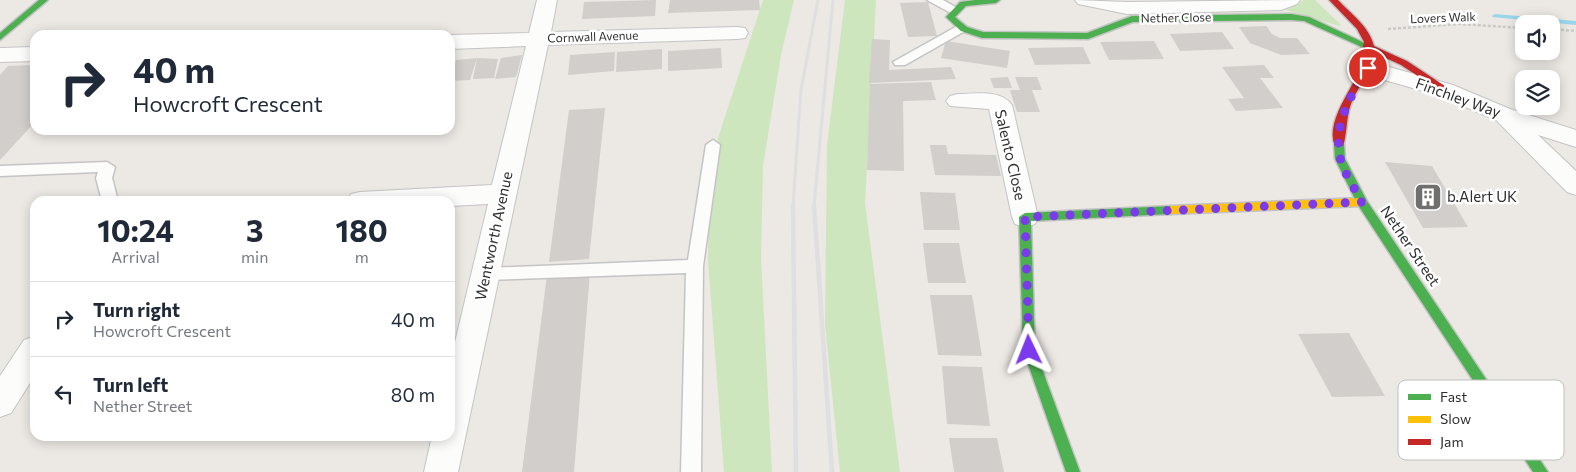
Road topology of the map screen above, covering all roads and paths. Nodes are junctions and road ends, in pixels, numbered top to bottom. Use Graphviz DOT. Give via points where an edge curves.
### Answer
graph roads {
  1 [pos="44,0"];
  2 [pos="547,0"];
  3 [pos="933,0"];
  4 [pos="996,0"];
  5 [pos="1085,0"];
  6 [pos="1290,0"];
  7 [pos="1333,0"];
  8 [pos="953,9"];
  9 [pos="1515,27"];
  10 [pos="961,28"];
  11 [pos="1560,30"];
  12 [pos="1362,31"];
  13 [pos="1576,31"];
  14 [pos="737,33"];
  15 [pos="0,37"];
  16 [pos="539,39"];
  17 [pos="455,42"];
  18 [pos="30,54"];
  19 [pos="0,55"];
  20 [pos="1368,58"];
  21 [pos="900,62"];
  22 [pos="958,101"];
  23 [pos="1502,114"];
  24 [pos="1576,139"];
  25 [pos="713,145"];
  26 [pos="0,171"];
  27 [pos="1576,186"];
  28 [pos="504,194"];
  29 [pos="109,196"];
  30 [pos="455,196"];
  31 [pos="1362,202"];
  32 [pos="1025,217"];
  33 [pos="695,266"];
  34 [pos="486,274"];
  35 [pos="30,357"];
  36 [pos="1480,380"];
  37 [pos="0,403"];
  38 [pos="455,413"];
  39 [pos="449,441"];
  40 [pos="1533,460"];
  41 [pos="441,472"];
  42 [pos="691,472"];
  43 [pos="1073,472"];
  44 [pos="1541,472"];
  1 -- 15 [label="street"];
  2 -- 16 [label="street, Wentworth Avenue"];
  3 -- 8 [label="lane"];
  4 -- 8 [label="street" via="973,0"];
  5 -- 6 [label="street, Nether Close" via="1127,8 1281,4"];
  7 -- 12 [label="street"];
  8 -- 10 [label="street" via="950,17"];
  9 -- 12 [label="path, Lovers Walk" via="1459,24"];
  10 -- 20 [label="street, Nether Close" via="982,35 1088,36 1104,33 1132,19 1291,17 1306,19 1333,30"];
  10 -- 21 [label="lane"];
  11 -- 13 [label="path"];
  12 -- 20 [label="street"];
  14 -- 16 [label="street, Cornwall Avenue"];
  16 -- 17 [label="street, Cornwall Avenue"];
  16 -- 28 [label="street, Wentworth Avenue"];
  18 -- 19 [label="street"];
  20 -- 23 [label="street, Finchley Way"];
  20 -- 31 [label="street, Nether Street" via="1346,102 1338,135 1340,159"];
  22 -- 32 [label="street, Salento Close" via="991,100 1000,105"];
  23 -- 24 [label="street, Finchley Way"];
  23 -- 27 [label="street"];
  25 -- 33 [label="lane"];
  26 -- 29 [label="lane" via="106,166 104,178"];
  28 -- 30 [label="street"];
  28 -- 34 [label="street, Wentworth Avenue"];
  31 -- 32 [label="street"];
  31 -- 36 [label="street, Nether Street"];
  32 -- 43 [label="street" via="1029,350"];
  33 -- 34 [label="lane"];
  33 -- 42 [label="lane"];
  34 -- 38 [label="street, Wentworth Avenue"];
  35 -- 37 [label="street"];
  39 -- 41 [label="street, Wentworth Avenue"];
  40 -- 44 [label="street, Nether Street"];
}
